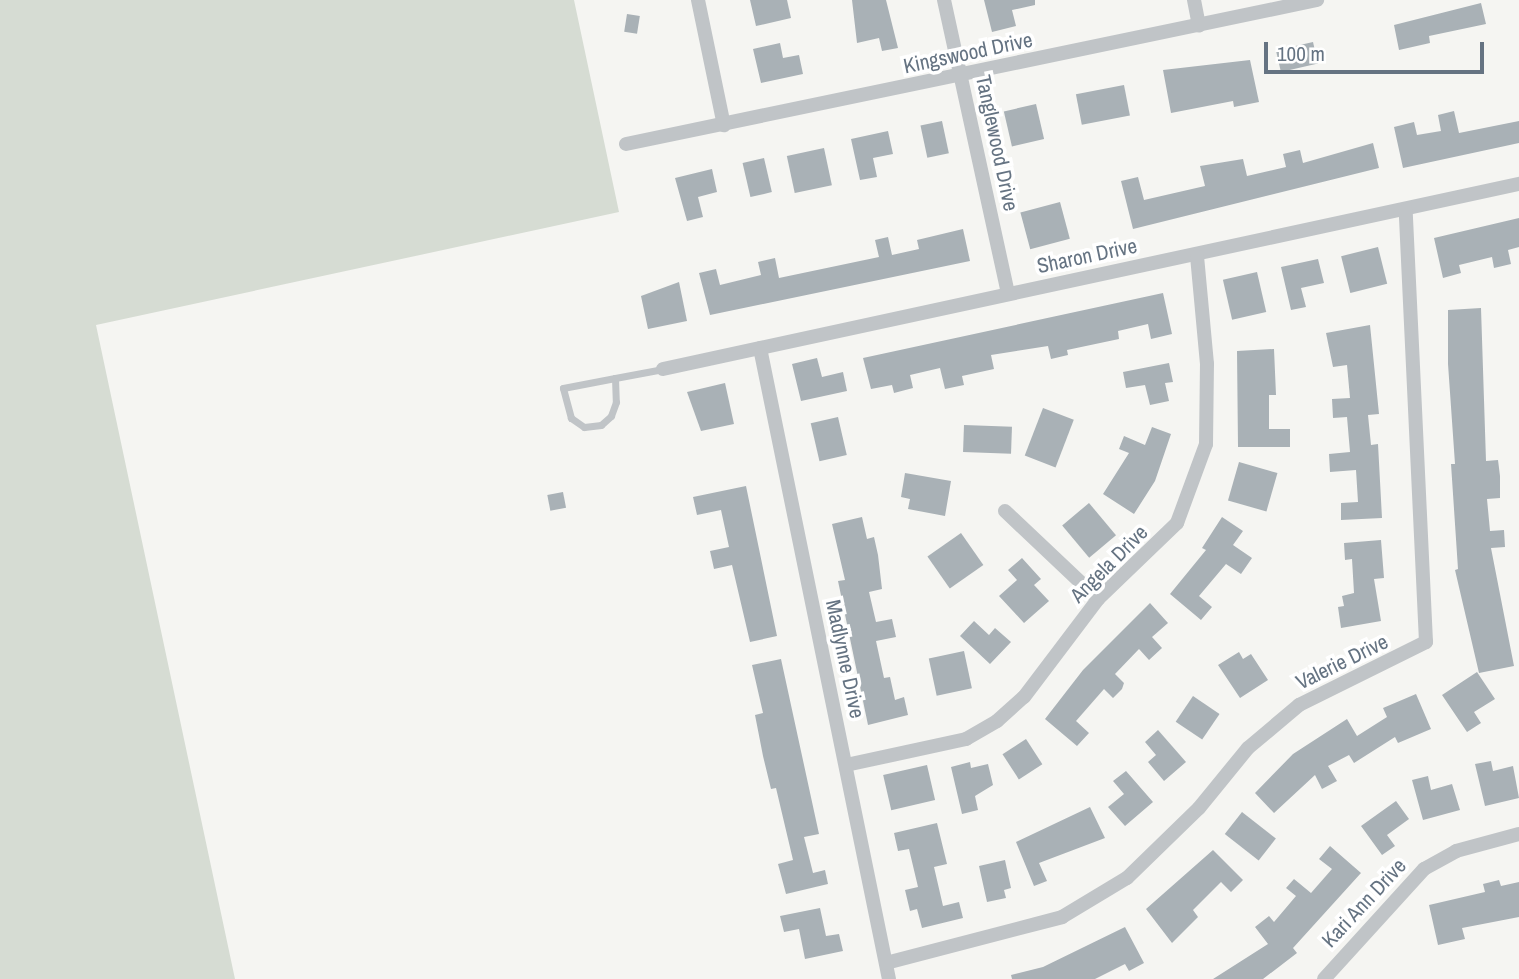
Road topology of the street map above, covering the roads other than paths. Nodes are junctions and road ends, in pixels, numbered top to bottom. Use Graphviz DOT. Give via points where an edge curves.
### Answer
graph roads {
  1 [pos="698,0"];
  2 [pos="944,0"];
  3 [pos="1194,0"];
  4 [pos="1317,0"];
  5 [pos="1199,26"];
  6 [pos="961,74"];
  7 [pos="724,125"];
  8 [pos="626,144"];
  9 [pos="1519,184"];
  10 [pos="1406,210"];
  11 [pos="1197,256"];
  12 [pos="1008,294"];
  13 [pos="760,348"];
  14 [pos="663,369"];
  15 [pos="615,378"];
  16 [pos="1005,511"];
  17 [pos="1098,599"];
  18 [pos="846,765"];
  19 [pos="1519,834"];
  20 [pos="886,963"];
  21 [pos="890,979"];
  22 [pos="1324,979"];
  1 -- 7 [label="street"];
  2 -- 6 [label="street, Tanglewood Drive"];
  3 -- 5 [label="street"];
  4 -- 5 [label="street, Kingswood Drive"];
  5 -- 6 [label="street, Kingswood Drive"];
  6 -- 7 [label="street, Kingswood Drive"];
  6 -- 12 [label="street, Tanglewood Drive"];
  7 -- 8 [label="street, Kingswood Drive"];
  9 -- 10 [label="street, Sharon Drive"];
  10 -- 11 [label="street, Sharon Drive"];
  10 -- 20 [label="street, Valerie Drive" via="1426,642 1299,705 1248,748 1199,808 1127,878 1062,917"];
  11 -- 12 [label="street, Sharon Drive"];
  11 -- 17 [label="street, Angela Drive" via="1207,364 1206,444 1177,523"];
  12 -- 13 [label="street, Sharon Drive"];
  13 -- 14 [label="street, Sharon Drive"];
  13 -- 18 [label="street, Madlynne Drive"];
  14 -- 15 [label="lane"];
  15 -- 15 [label="lane" via="563,388 571,418 584,427 601,425 611,416 616,402"];
  16 -- 17 [label="street"];
  17 -- 18 [label="street, Angela Drive" via="1024,697 997,721 966,739"];
  18 -- 20 [label="street, Madlynne Drive"];
  19 -- 22 [label="street, Kari Ann Drive" via="1456,851 1424,869"];
  20 -- 21 [label="street, Madlynne Drive"];
}
